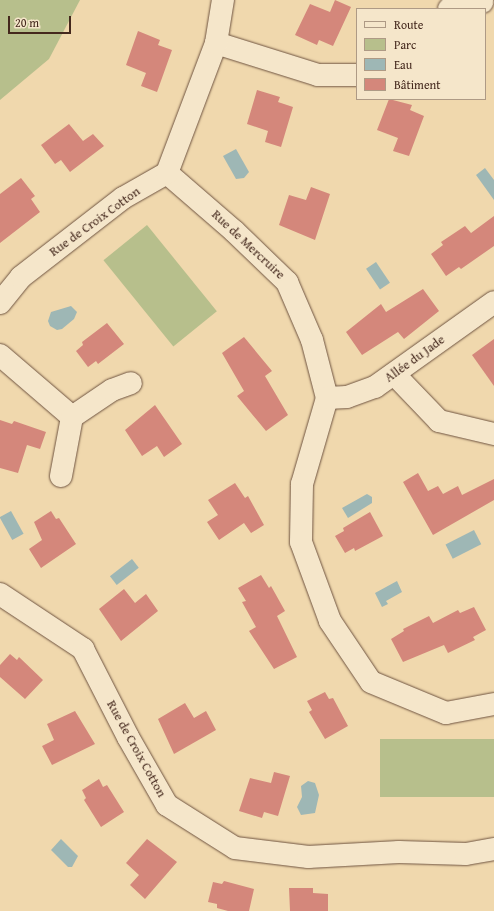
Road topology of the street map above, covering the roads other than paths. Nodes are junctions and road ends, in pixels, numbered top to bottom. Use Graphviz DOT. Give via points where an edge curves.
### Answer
graph roads {
  1 [pos="223,0"];
  2 [pos="482,2"];
  3 [pos="454,8"];
  4 [pos="216,43"];
  5 [pos="356,75"];
  6 [pos="167,173"];
  7 [pos="0,302"];
  8 [pos="494,302"];
  9 [pos="0,355"];
  10 [pos="394,374"];
  11 [pos="131,383"];
  12 [pos="327,398"];
  13 [pos="72,417"];
  14 [pos="494,434"];
  15 [pos="61,476"];
  16 [pos="0,594"];
  17 [pos="494,704"];
  18 [pos="494,849"];
  1 -- 4 [label="street"];
  2 -- 3 [label="street"];
  4 -- 5 [label="street" via="318,75"];
  4 -- 6 [label="street"];
  6 -- 7 [label="street, Rue de Croix Cotton" via="123,198 21,277"];
  6 -- 12 [label="street, Rue de Mercruire" via="234,231 287,282 312,340"];
  8 -- 10 [label="street, Allée du Jade"];
  9 -- 13 [label="street"];
  10 -- 12 [label="street, Allée du Jade" via="375,387 348,397"];
  10 -- 14 [label="street" via="438,421"];
  11 -- 13 [label="street" via="112,390"];
  12 -- 17 [label="street" via="302,484 301,542 330,621 371,682 446,713"];
  13 -- 15 [label="street"];
  16 -- 18 [label="street, Rue de Croix Cotton" via="83,649 128,737 168,805 235,848 308,856 399,852 466,854"];
}
